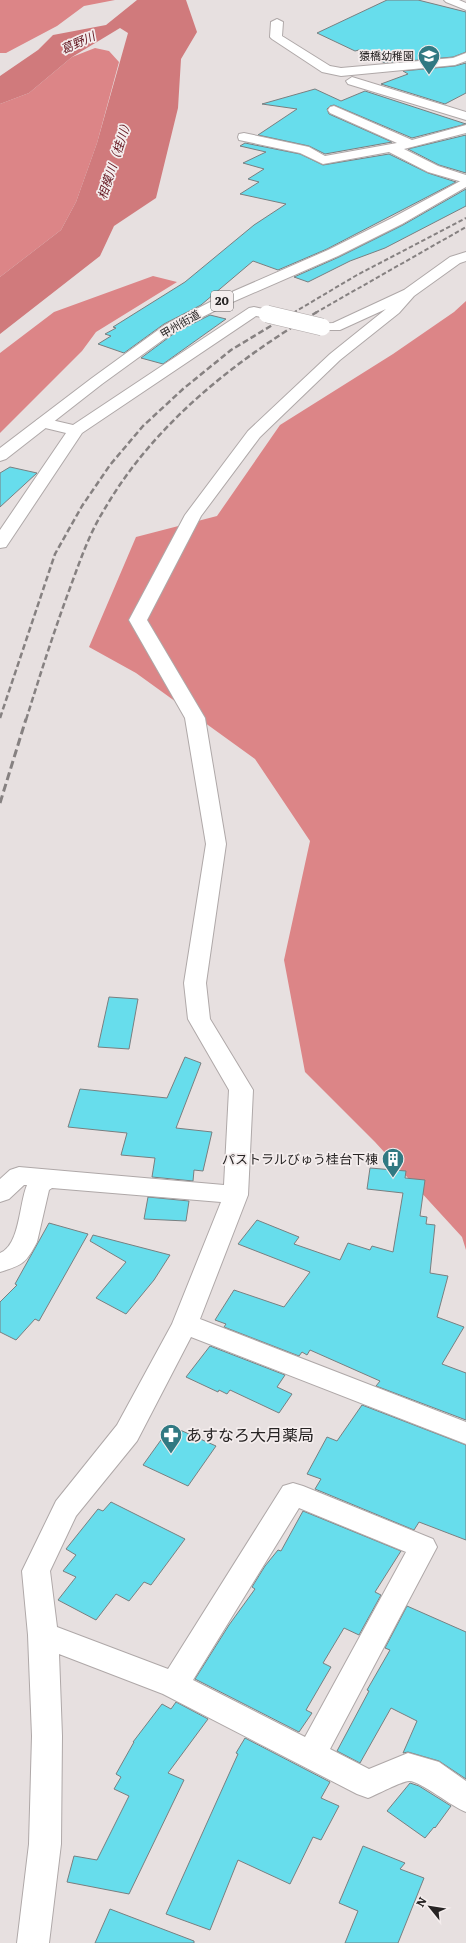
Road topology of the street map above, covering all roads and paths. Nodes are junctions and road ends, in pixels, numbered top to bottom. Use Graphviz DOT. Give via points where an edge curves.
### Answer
graph roads {
  1 [pos="450,0"];
  2 [pos="466,6"];
  3 [pos="277,22"];
  4 [pos="466,50"];
  5 [pos="466,57"];
  6 [pos="445,62"];
  7 [pos="466,70"];
  8 [pos="352,81"];
  9 [pos="334,110"];
  10 [pos="466,116"];
  11 [pos="466,128"];
  12 [pos="244,137"];
  13 [pos="411,144"];
  14 [pos="391,148"];
  15 [pos="466,181"];
  16 [pos="466,256"];
  17 [pos="409,292"];
  18 [pos="43,423"];
  19 [pos="76,430"];
  20 [pos="0,456"];
  21 [pos="0,543"];
  22 [pos="47,1178"];
  23 [pos="0,1193"];
  24 [pos="236,1195"];
  25 [pos="0,1263"];
  26 [pos="185,1324"];
  27 [pos="466,1433"];
  28 [pos="43,1635"];
  29 [pos="174,1685"];
  30 [pos="311,1755"];
  31 [pos="466,1798"];
  32 [pos="34,1943"];
  1 -- 2 [label="main road"];
  3 -- 6 [label="main road" via="276,37 326,69 341,72"];
  4 -- 6 [label="main road" via="448,53"];
  5 -- 6 [label="main road"];
  6 -- 7 [label="main road"];
  8 -- 10 [label="main road"];
  9 -- 13 [label="main road"];
  11 -- 13 [label="main road"];
  12 -- 14 [label="main road" via="304,150 323,160"];
  13 -- 14 [label="main road"];
  14 -- 15 [label="main road" via="433,169"];
  15 -- 18 [label="main road, 甲州街道 / 20" via="340,250 223,301 170,328"];
  16 -- 17 [label="main road" via="455,260"];
  17 -- 19 [label="main road, bridge" via="335,327 322,327 254,311"];
  17 -- 24 [label="main road" via="394,310 335,357 254,434 193,515 138,620 195,718 216,844 195,983 199,1019 241,1090"];
  18 -- 19 [label="main road"];
  18 -- 20 [label="main road, 甲州街道 / 20"];
  19 -- 21 [label="main road"];
  22 -- 23 [label="main road" via="19,1176"];
  22 -- 24 [label="main road"];
  22 -- 25 [label="main road" via="38,1187 25,1242 15,1257"];
  24 -- 26 [label="main road"];
  26 -- 27 [label="main road"];
  26 -- 28 [label="main road" via="127,1433 66,1509 36,1571"];
  28 -- 29 [label="main road"];
  28 -- 32 [label="main road" via="47,1736 45,1844"];
  29 -- 30 [label="main road"];
  29 -- 30 [label="main road" via="293,1494 424,1547"];
  30 -- 31 [label="main road" via="368,1784 408,1766 428,1772"];
}
